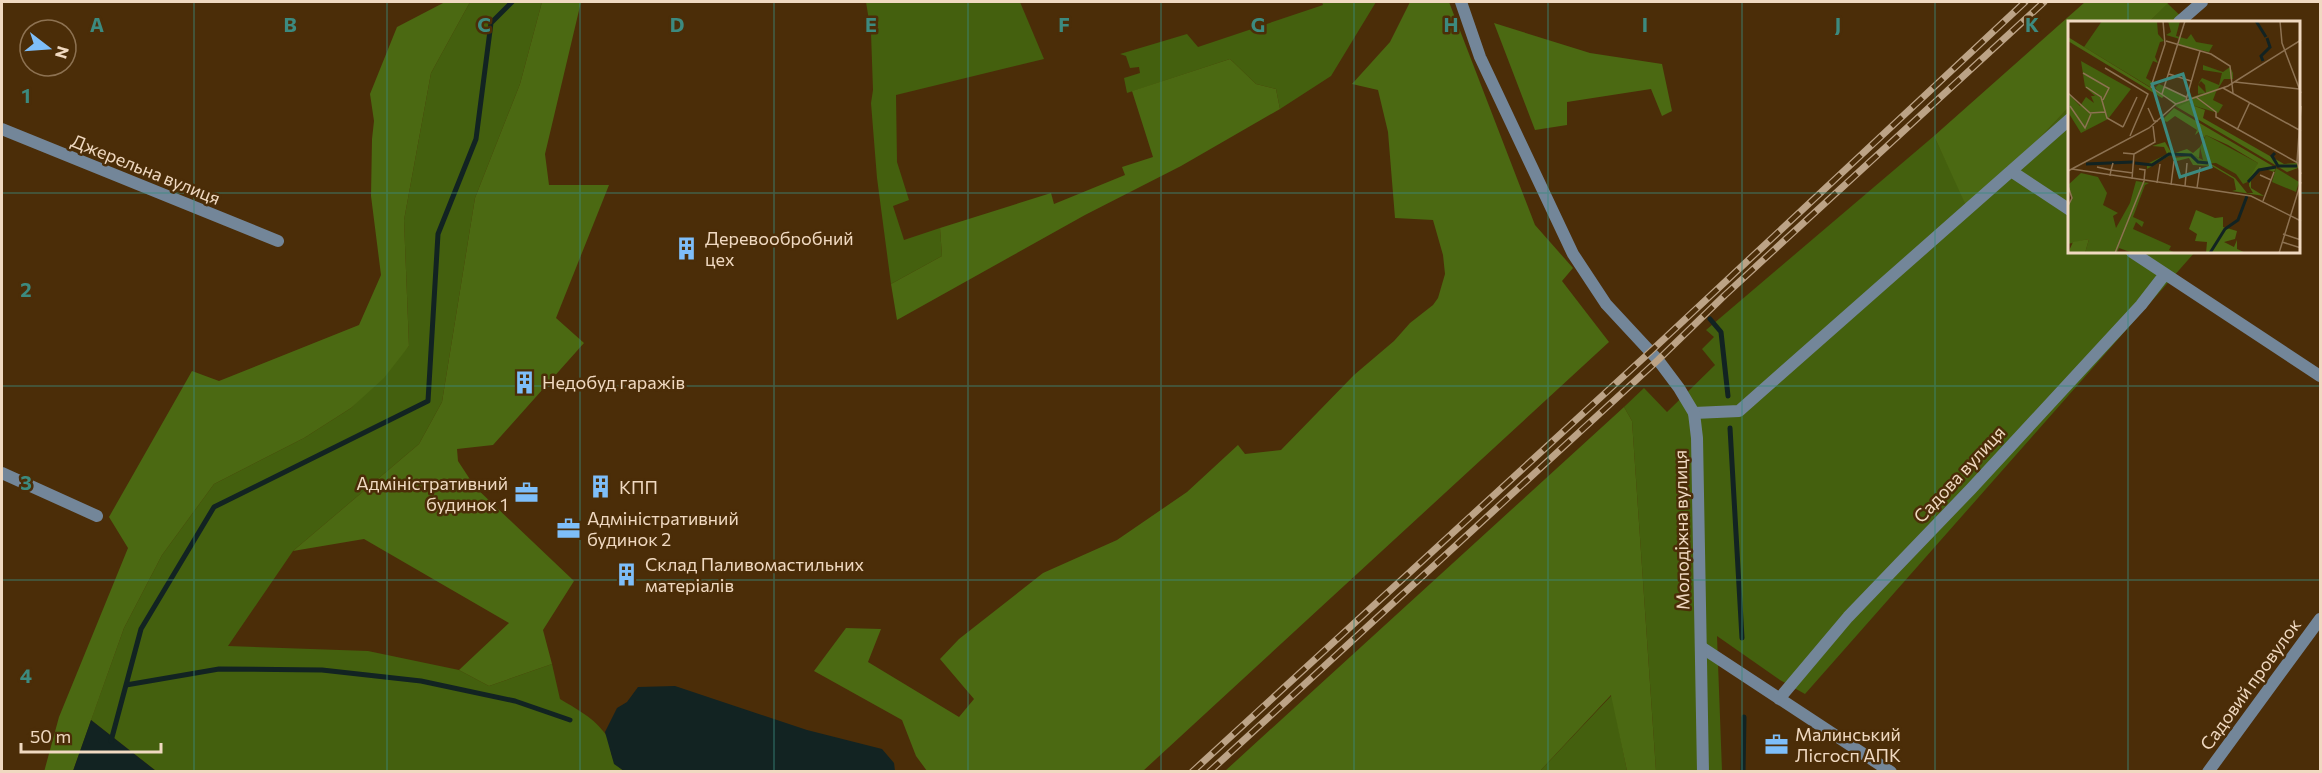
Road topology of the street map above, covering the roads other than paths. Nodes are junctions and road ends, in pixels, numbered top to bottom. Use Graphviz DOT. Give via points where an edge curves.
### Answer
graph roads {
  1 [pos="1461,2"];
  2 [pos="2202,2"];
  3 [pos="2180,21"];
  4 [pos="2068,121"];
  5 [pos="2,129"];
  6 [pos="2011,171"];
  7 [pos="2068,209"];
  8 [pos="278,242"];
  9 [pos="2135,254"];
  10 [pos="2165,274"];
  11 [pos="2320,376"];
  12 [pos="1694,413"];
  13 [pos="2,473"];
  14 [pos="97,516"];
  15 [pos="2320,619"];
  16 [pos="1701,647"];
  17 [pos="1779,699"];
  18 [pos="1703,771"];
  19 [pos="1891,771"];
  20 [pos="2208,771"];
  1 -- 12 [label="street" via="1480,57 1573,254 1606,304 1658,360"];
  2 -- 3 [label="street"];
  4 -- 6 [label="street"];
  5 -- 8 [label="street, Джерельна вулиця"];
  6 -- 7 [label="street"];
  6 -- 12 [label="street" via="1739,411"];
  9 -- 10 [label="street"];
  10 -- 11 [label="street"];
  10 -- 17 [label="street, Садова вулиця" via="1971,489 1848,617"];
  12 -- 16 [label="street, Молодіжна вулиця"];
  13 -- 14 [label="street"];
  15 -- 20 [label="street, Садовий провулок"];
  16 -- 17 [label="street"];
  16 -- 18 [label="street, Молодіжна вулиця"];
  17 -- 19 [label="street"];
}
